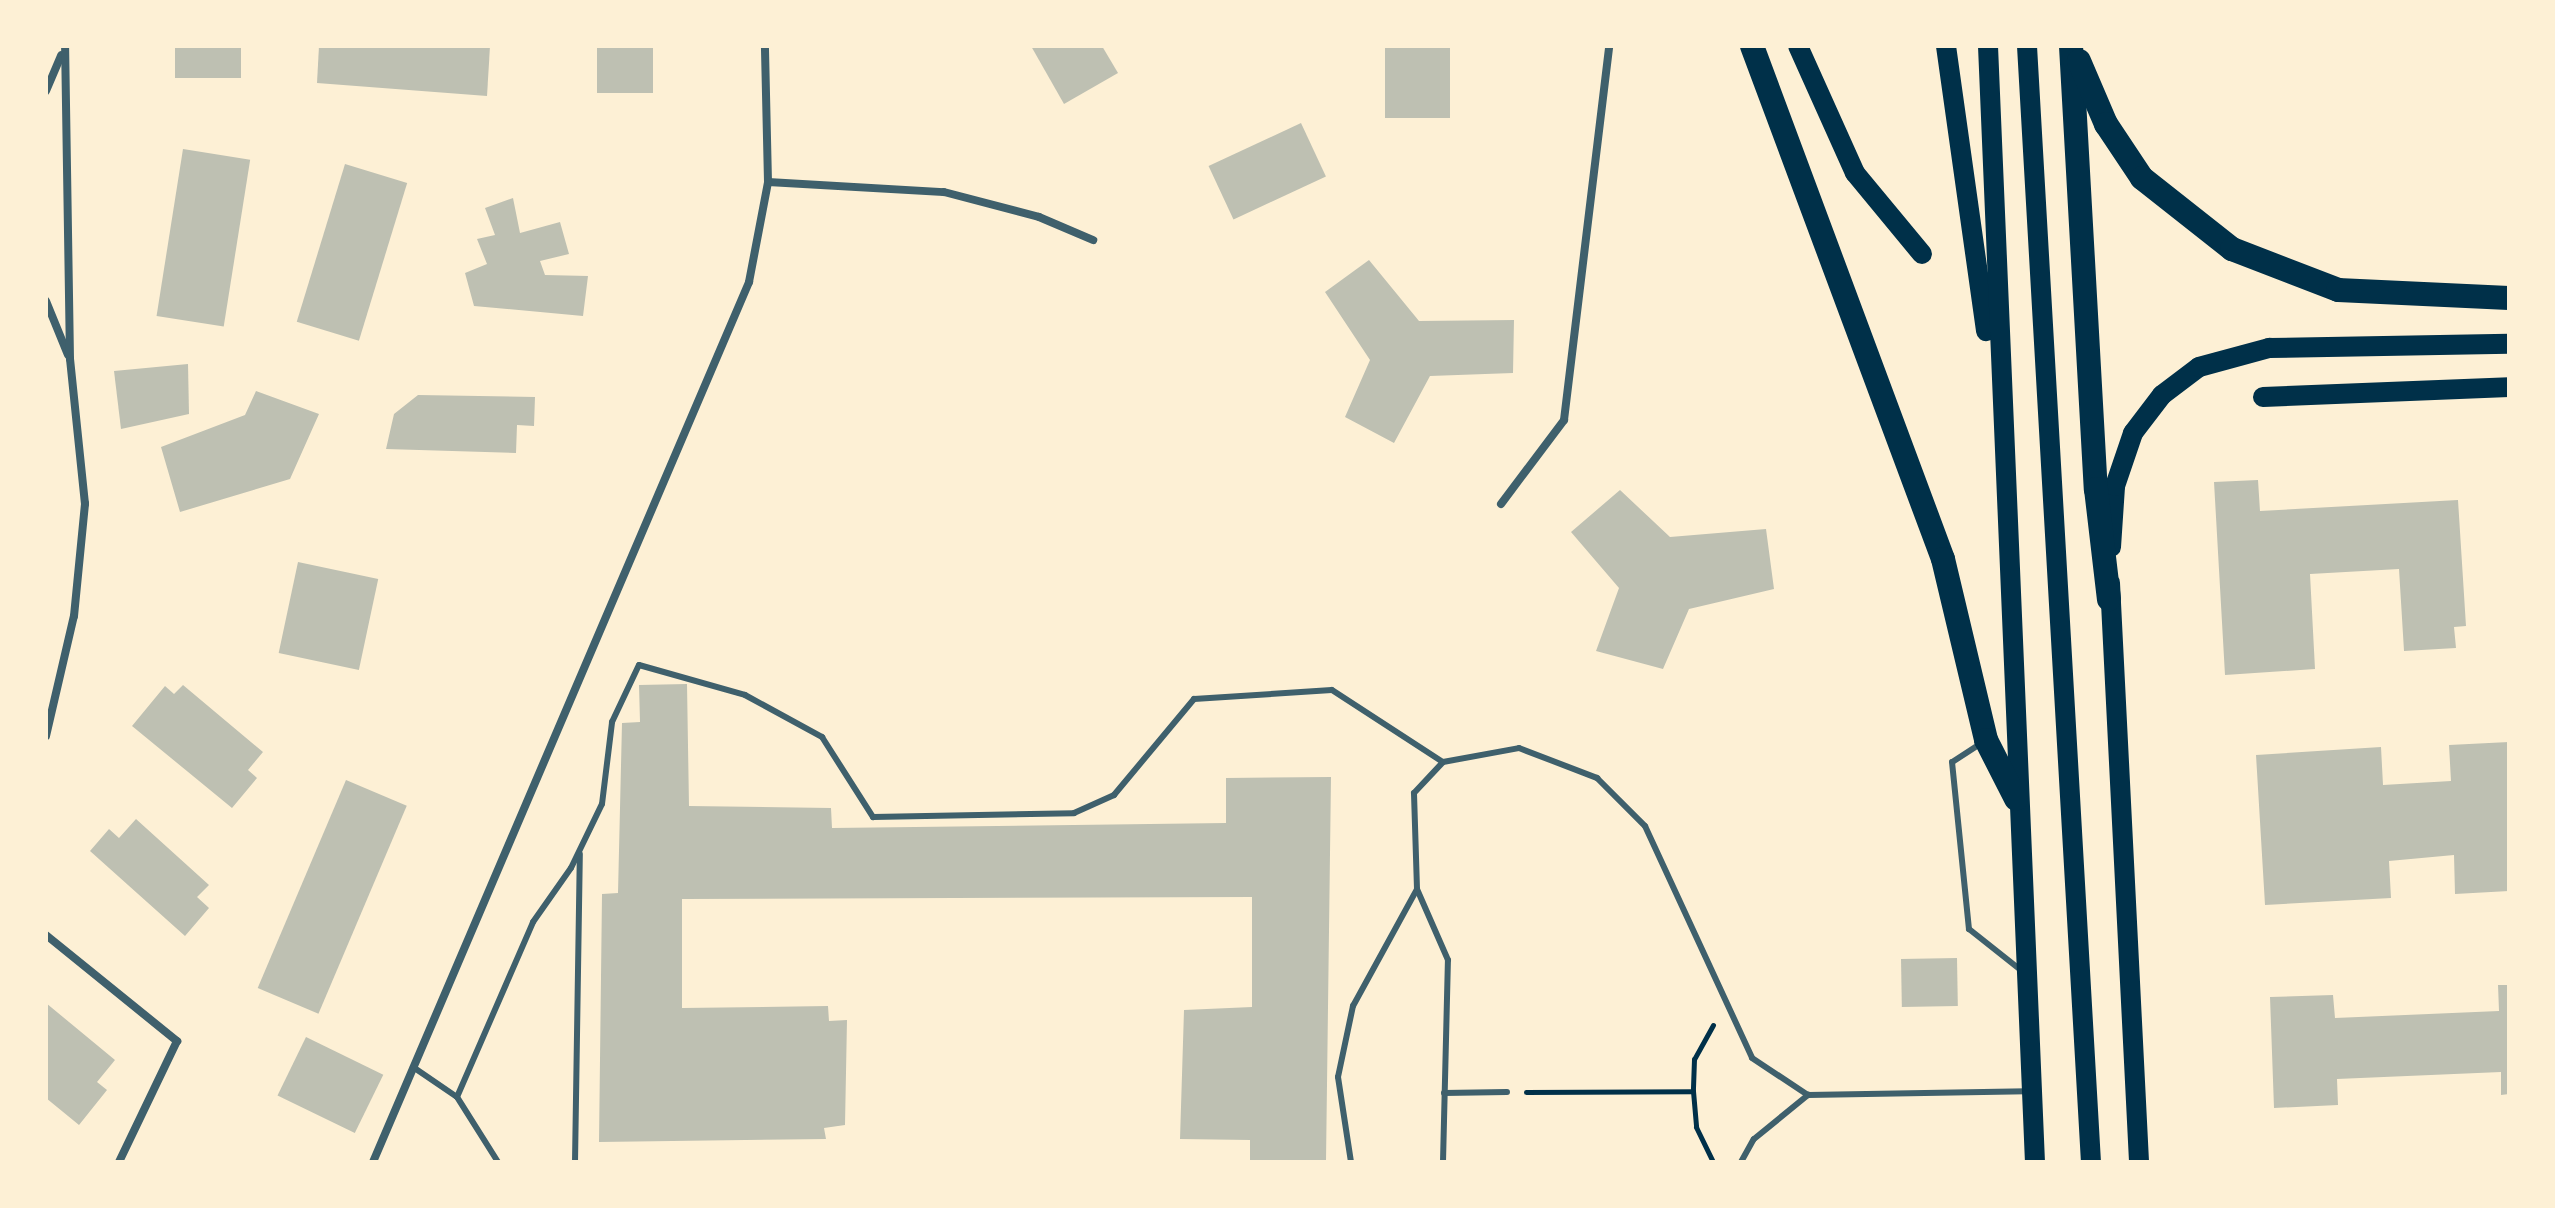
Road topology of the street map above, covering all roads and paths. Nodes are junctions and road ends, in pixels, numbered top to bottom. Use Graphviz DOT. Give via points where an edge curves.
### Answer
graph roads {
  1 [pos="64,46"];
  2 [pos="765,46"];
  3 [pos="1609,46"];
  4 [pos="1752,46"];
  5 [pos="1798,46"];
  6 [pos="1946,46"];
  7 [pos="1988,46"];
  8 [pos="2027,46"];
  9 [pos="2073,46"];
  10 [pos="46,91"];
  11 [pos="768,182"];
  12 [pos="1093,240"];
  13 [pos="1922,254"];
  14 [pos="2509,298"];
  15 [pos="47,306"];
  16 [pos="2509,344"];
  17 [pos="70,359"];
  18 [pos="2509,387"];
  19 [pos="2263,397"];
  20 [pos="1999,422"];
  21 [pos="1501,504"];
  22 [pos="2109,599"];
  23 [pos="46,736"];
  24 [pos="1986,740"];
  25 [pos="1443,762"];
  26 [pos="2016,799"];
  27 [pos="580,849"];
  28 [pos="1417,889"];
  29 [pos="46,935"];
  30 [pos="2027,974"];
  31 [pos="1728,1006"];
  32 [pos="413,1067"];
  33 [pos="1693,1091"];
  34 [pos="2031,1091"];
  35 [pos="1507,1092"];
  36 [pos="1444,1093"];
  37 [pos="1808,1095"];
  38 [pos="457,1097"];
  39 [pos="119,1162"];
  40 [pos="373,1162"];
  41 [pos="498,1162"];
  42 [pos="575,1162"];
  43 [pos="1351,1162"];
  44 [pos="1443,1162"];
  45 [pos="1713,1162"];
  46 [pos="1741,1162"];
  47 [pos="2035,1162"];
  48 [pos="2091,1162"];
  49 [pos="2139,1162"];
  1 -- 10 [label="street"];
  1 -- 17 [label="street"];
  2 -- 11 [label="street"];
  3 -- 21 [label="street" via="1564,420"];
  4 -- 24 [label="highway" via="1943,559"];
  5 -- 13 [label="main road" via="1855,173"];
  6 -- 20 [label="main road"];
  7 -- 20 [label="main road"];
  8 -- 48 [label="main road"];
  9 -- 14 [label="highway" via="2106,124 2142,178 2199,229 2301,280 2372,295"];
  9 -- 22 [label="highway" via="2096,489"];
  11 -- 12 [label="street" via="944,192 1039,217"];
  11 -- 32 [label="street" via="757,255 725,347"];
  15 -- 17 [label="street"];
  16 -- 22 [label="main road" via="2269,348 2199,367 2149,410 2123,458 2112,513"];
  17 -- 23 [label="street" via="85,504 74,616"];
  18 -- 19 [label="main road"];
  20 -- 26 [label="main road"];
  22 -- 49 [label="main road"];
  24 -- 26 [label="highway"];
  24 -- 30 [label="lane" via="1952,762 1969,929"];
  25 -- 27 [label="lane" via="1332,690 1194,699 1114,795 1074,813 873,817 822,737 745,695 639,665 612,722 602,804"];
  25 -- 28 [label="lane" via="1414,793"];
  25 -- 31 [label="lane" via="1519,748 1597,778 1645,826"];
  26 -- 30 [label="main road"];
  27 -- 38 [label="lane" via="533,922"];
  27 -- 42 [label="lane"];
  28 -- 36 [label="lane" via="1448,960"];
  28 -- 43 [label="lane" via="1353,1006 1338,1077"];
  29 -- 39 [label="street" via="177,1041"];
  30 -- 34 [label="main road"];
  31 -- 33 [label="path" via="1694,1059"];
  31 -- 37 [label="lane" via="1752,1058"];
  32 -- 38 [label="lane"];
  32 -- 40 [label="street"];
  33 -- 35 [label="path"];
  33 -- 45 [label="path" via="1696,1127"];
  34 -- 37 [label="lane"];
  34 -- 47 [label="main road"];
  35 -- 36 [label="lane"];
  36 -- 44 [label="lane"];
  37 -- 46 [label="lane" via="1754,1139"];
  38 -- 41 [label="lane"];
}
